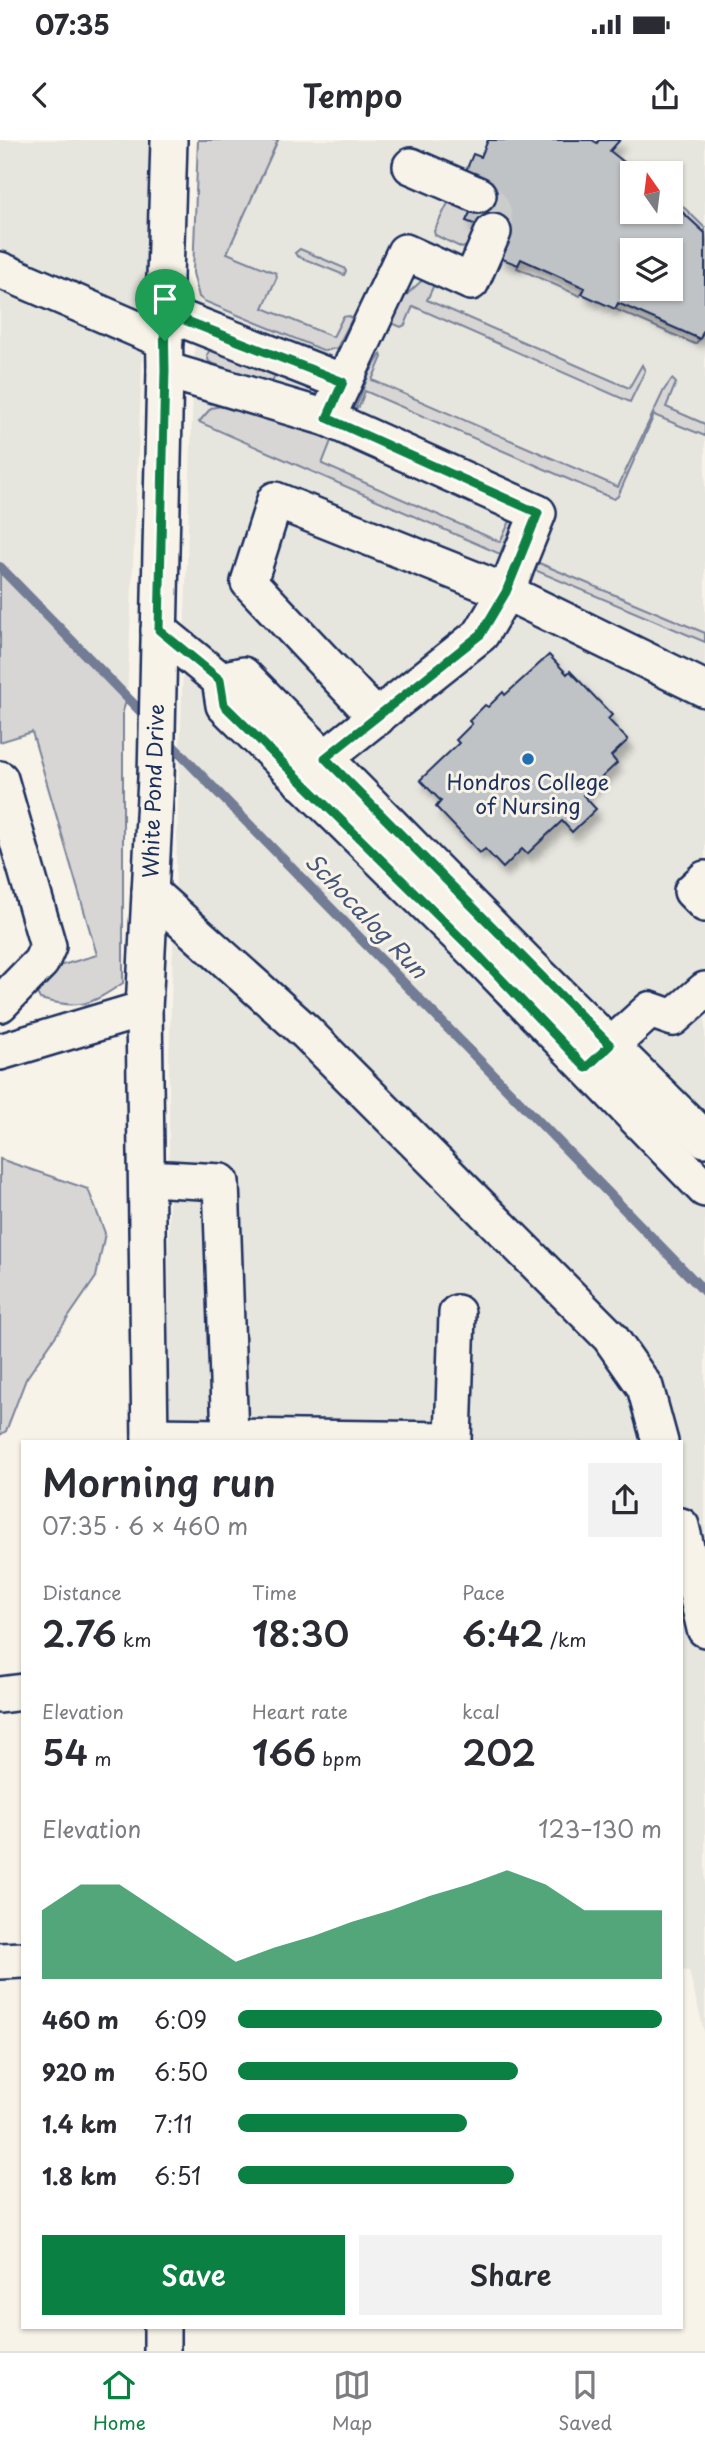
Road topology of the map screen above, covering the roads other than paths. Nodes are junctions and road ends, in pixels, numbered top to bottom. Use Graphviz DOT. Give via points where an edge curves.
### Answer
graph roads {
  1 [pos="169,140"];
  2 [pos="411,166"];
  3 [pos="478,195"];
  4 [pos="493,232"];
  5 [pos="0,270"];
  6 [pos="165,341"];
  7 [pos="343,382"];
  8 [pos="327,418"];
  9 [pos="506,592"];
  10 [pos="159,630"];
  11 [pos="705,689"];
  12 [pos="377,718"];
  13 [pos="313,770"];
  14 [pos="0,779"];
  15 [pos="705,879"];
  16 [pos="150,892"];
  17 [pos="705,904"];
  18 [pos="705,990"];
  19 [pos="0,1004"];
  20 [pos="144,1009"];
  21 [pos="2,1045"];
  22 [pos="598,1057"];
  23 [pos="705,1139"];
  24 [pos="147,1178"];
  25 [pos="705,1189"];
  26 [pos="457,1313"];
  27 [pos="230,1437"];
  28 [pos="150,1439"];
  29 [pos="659,1440"];
  30 [pos="683,1535"];
  31 [pos="705,1629"];
  32 [pos="21,1692"];
  33 [pos="0,1695"];
  34 [pos="0,1961"];
  35 [pos="21,1961"];
  36 [pos="162,2329"];
  37 [pos="162,2351"];
  1 -- 6 [label="street, White Pond Drive"];
  2 -- 3 [label="street"];
  4 -- 7 [label="street" via="471,282 405,252"];
  5 -- 6 [label="street"];
  6 -- 7 [label="street"];
  6 -- 8 [label="street"];
  6 -- 10 [label="street, White Pond Drive"];
  7 -- 8 [label="street"];
  8 -- 9 [label="street" via="538,513"];
  9 -- 11 [label="street"];
  9 -- 12 [label="street" via="481,634"];
  9 -- 12 [label="street" via="275,500 249,582"];
  10 -- 13 [label="street" via="220,680 224,705"];
  10 -- 16 [label="street, White Pond Drive"];
  12 -- 13 [label="street"];
  13 -- 22 [label="street" via="481,958"];
  14 -- 19 [label="street" via="48,946 41,962"];
  15 -- 17 [label="street" via="692,891"];
  16 -- 20 [label="street, White Pond Drive"];
  16 -- 29 [label="street" via="306,1032 610,1337 645,1387"];
  18 -- 22 [label="street" via="673,1018 650,1010"];
  20 -- 21 [label="street"];
  20 -- 24 [label="street, White Pond Drive"];
  22 -- 23 [label="street"];
  22 -- 25 [label="street"];
  24 -- 27 [label="street" via="221,1182"];
  24 -- 28 [label="street, White Pond Drive"];
  26 -- 27 [label="street" via="453,1440"];
  27 -- 28 [label="street"];
  30 -- 31 [label="street"];
  32 -- 33 [label="street"];
  34 -- 35 [label="street"];
  36 -- 37 [label="street"];
}
